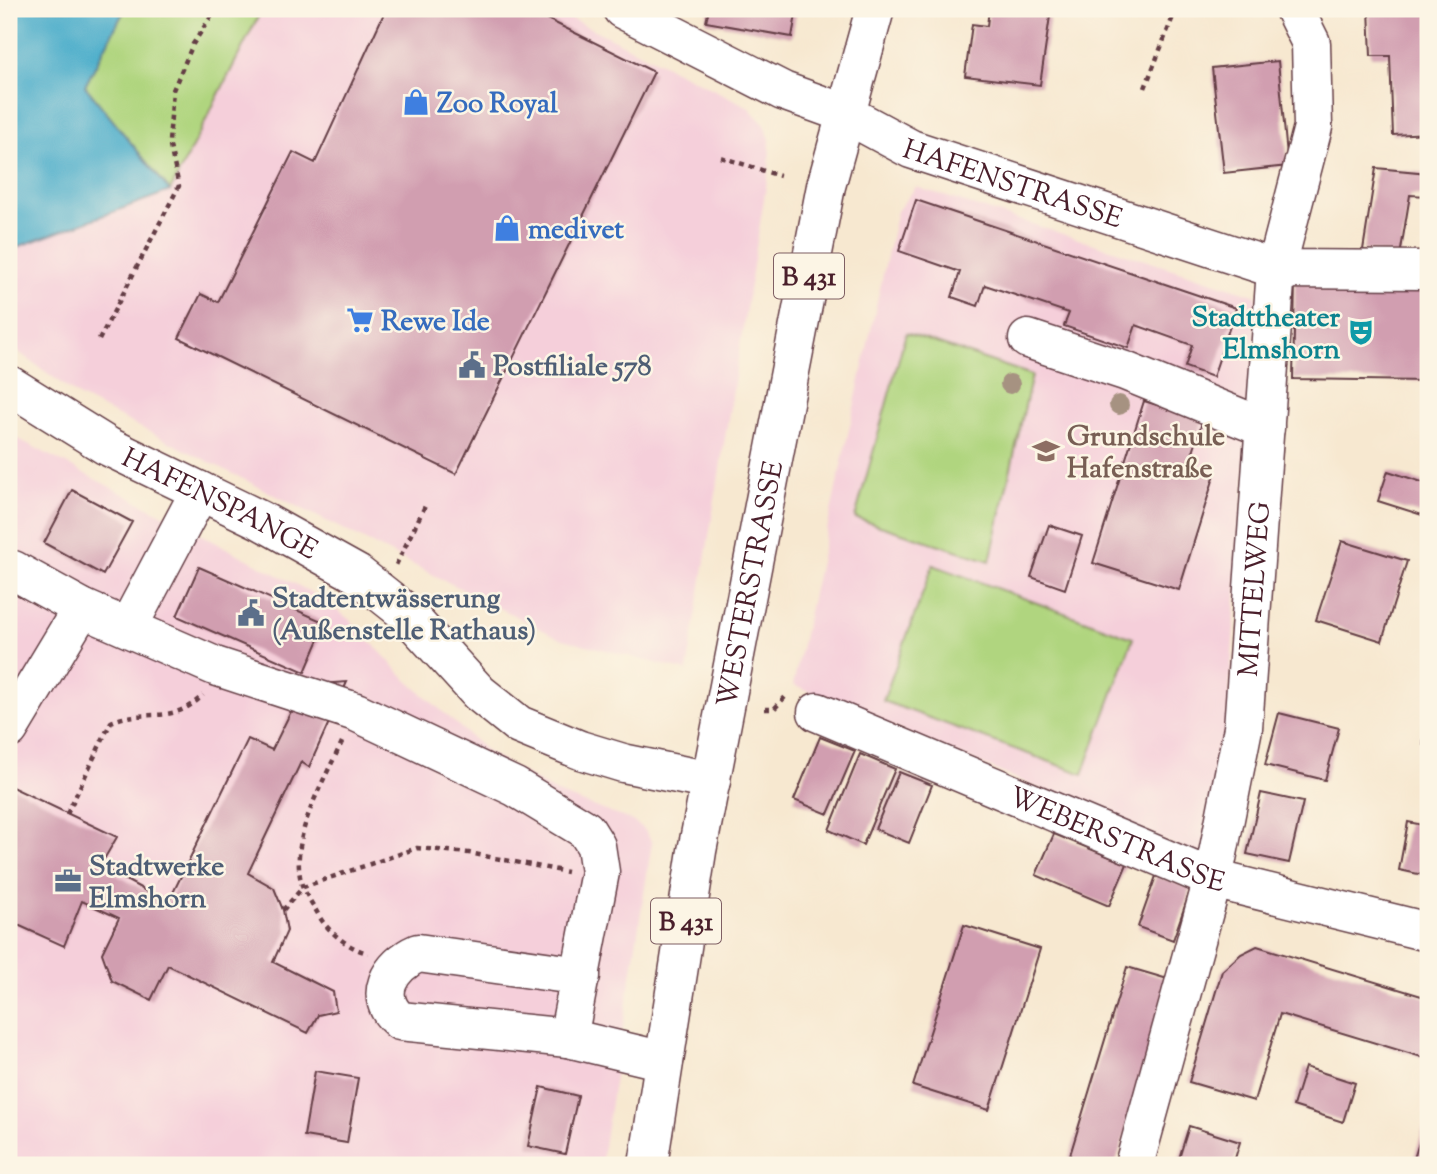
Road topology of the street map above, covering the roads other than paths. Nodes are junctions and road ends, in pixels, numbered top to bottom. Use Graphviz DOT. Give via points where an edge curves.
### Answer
graph roads {
  1 [pos="622,9"];
  2 [pos="875,9"];
  3 [pos="1294,9"];
  4 [pos="844,113"];
  5 [pos="1276,269"];
  6 [pos="1428,270"];
  7 [pos="1028,339"];
  8 [pos="9,385"];
  9 [pos="1265,428"];
  10 [pos="200,491"];
  11 [pos="13,570"];
  12 [pos="82,608"];
  13 [pos="128,627"];
  14 [pos="817,712"];
  15 [pos="9,729"];
  16 [pos="711,781"];
  17 [pos="1213,878"];
  18 [pos="1428,932"];
  19 [pos="581,975"];
  20 [pos="568,1038"];
  21 [pos="664,1061"];
  22 [pos="648,1165"];
  23 [pos="1133,1165"];
  1 -- 4 [label="street, HAFENSTRASSE" via="783,91"];
  2 -- 4 [label="street, WESTERSTRASSE / B 431"];
  3 -- 5 [label="street, MITTELWEG" via="1311,43 1313,127"];
  4 -- 5 [label="street, HAFENSTRASSE" via="911,149"];
  4 -- 16 [label="street, WESTERSTRASSE / B 431"];
  5 -- 6 [label="street, HAFENSTRASSE"];
  5 -- 9 [label="street, MITTELWEG"];
  7 -- 9 [label="street" via="1125,371"];
  8 -- 10 [label="street, HAFENSPANGE" via="107,446"];
  9 -- 17 [label="street, MITTELWEG" via="1243,729"];
  10 -- 13 [label="street"];
  10 -- 16 [label="street, HAFENSPANGE" via="357,574 405,612 479,693 519,725 623,763"];
  11 -- 12 [label="street"];
  12 -- 13 [label="street"];
  12 -- 15 [label="street"];
  13 -- 19 [label="street" via="215,666 356,712 515,788 586,830 597,846 600,872"];
  14 -- 17 [label="street, WEBERSTRASSE"];
  16 -- 21 [label="street, WESTERSTRASSE / B 431"];
  17 -- 18 [label="street, WEBERSTRASSE"];
  17 -- 23 [label="street, MITTELWEG"];
  19 -- 20 [label="street"];
  19 -- 20 [label="street" via="418,953 402,960 389,975 384,991 389,1012 400,1020"];
  20 -- 21 [label="street"];
  21 -- 22 [label="street, WESTERSTRASSE / B 431"];
}
